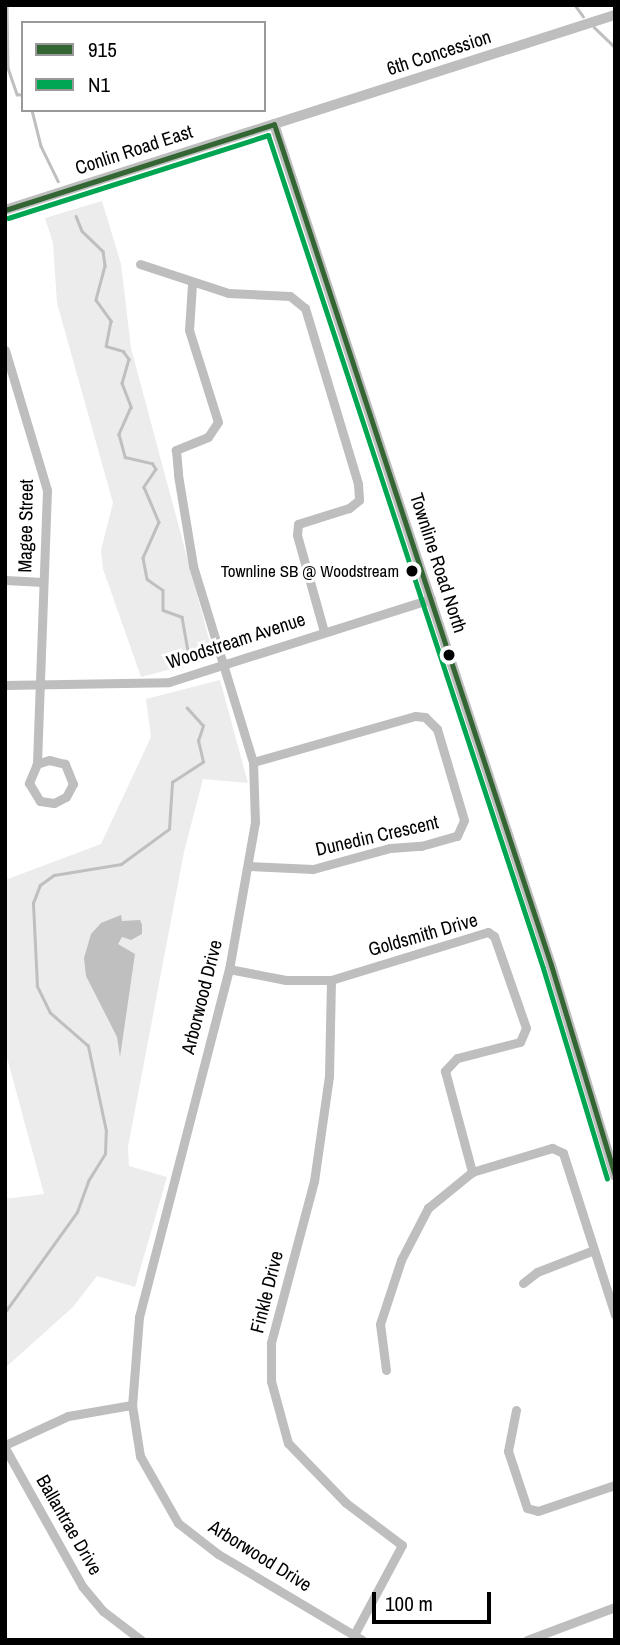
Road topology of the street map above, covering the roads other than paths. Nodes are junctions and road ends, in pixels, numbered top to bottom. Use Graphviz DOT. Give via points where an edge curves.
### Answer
graph roads {
  1 [pos="615,15"];
  2 [pos="274,124"];
  3 [pos="5,209"];
  4 [pos="139,264"];
  5 [pos="192,284"];
  6 [pos="5,350"];
  7 [pos="9,374"];
  8 [pos="5,580"];
  9 [pos="43,582"];
  10 [pos="431,598"];
  11 [pos="324,632"];
  12 [pos="224,664"];
  13 [pos="5,685"];
  14 [pos="37,685"];
  15 [pos="253,762"];
  16 [pos="37,764"];
  17 [pos="248,866"];
  18 [pos="229,969"];
  19 [pos="331,980"];
  20 [pos="472,1172"];
  21 [pos="615,1176"];
  22 [pos="594,1250"];
  23 [pos="523,1283"];
  24 [pos="615,1315"];
  25 [pos="386,1370"];
  26 [pos="132,1405"];
  27 [pos="516,1410"];
  28 [pos="5,1446"];
  29 [pos="615,1485"];
  30 [pos="615,1607"];
  31 [pos="358,1638"];
  32 [pos="141,1640"];
  33 [pos="527,1640"];
  1 -- 2 [label="street, 6th Concession"];
  2 -- 3 [label="street, Conlin Road East"];
  2 -- 10 [label="street, Townline Road North"];
  4 -- 5 [label="street"];
  5 -- 11 [label="street" via="228,293 290,296 305,309 359,484 359,500 349,508 298,524 297,535"];
  5 -- 12 [label="street, Arborwood Drive" via="189,330 218,422 208,437 176,450 176,457 193,566"];
  6 -- 7 [label="street, Magee Street"];
  7 -- 9 [label="street, Magee Street" via="47,490"];
  8 -- 9 [label="street"];
  9 -- 14 [label="street, Magee Street"];
  10 -- 11 [label="street, Woodstream Avenue"];
  10 -- 21 [label="street, Townline Road North"];
  11 -- 12 [label="street, Woodstream Avenue"];
  12 -- 14 [label="street, Woodstream Avenue" via="145,685"];
  12 -- 15 [label="street, Arborwood Drive"];
  13 -- 14 [label="street, Woodstream Avenue"];
  14 -- 16 [label="street, Magee Street"];
  15 -- 17 [label="street, Arborwood Drive" via="255,822"];
  15 -- 17 [label="street, Dunedin Crescent" via="425,717 437,729 464,820 457,836 313,869"];
  16 -- 16 [label="street" via="49,760 65,764 72,777 66,797 46,803 34,796 29,783"];
  17 -- 18 [label="street, Arborwood Drive"];
  18 -- 19 [label="street, Goldsmith Drive" via="286,980"];
  18 -- 26 [label="street, Arborwood Drive" via="139,1317"];
  19 -- 20 [label="street, Goldsmith Drive" via="488,932 494,936 526,1028 520,1042 457,1058 445,1071"];
  19 -- 31 [label="street, Finkle Drive" via="329,1076 314,1181 271,1343 271,1381 288,1443 346,1503 401,1545"];
  20 -- 22 [label="street" via="558,1149"];
  20 -- 25 [label="street" via="428,1208 401,1261 380,1324"];
  22 -- 23 [label="street" via="537,1272"];
  22 -- 24 [label="street"];
  26 -- 28 [label="street" via="68,1416"];
  26 -- 31 [label="street, Arborwood Drive" via="140,1456 177,1522 218,1554"];
  27 -- 29 [label="street" via="508,1451 527,1508 538,1511"];
  28 -- 32 [label="street, Ballantrae Drive" via="74,1575 103,1611"];
  30 -- 33 [label="street"];
}
